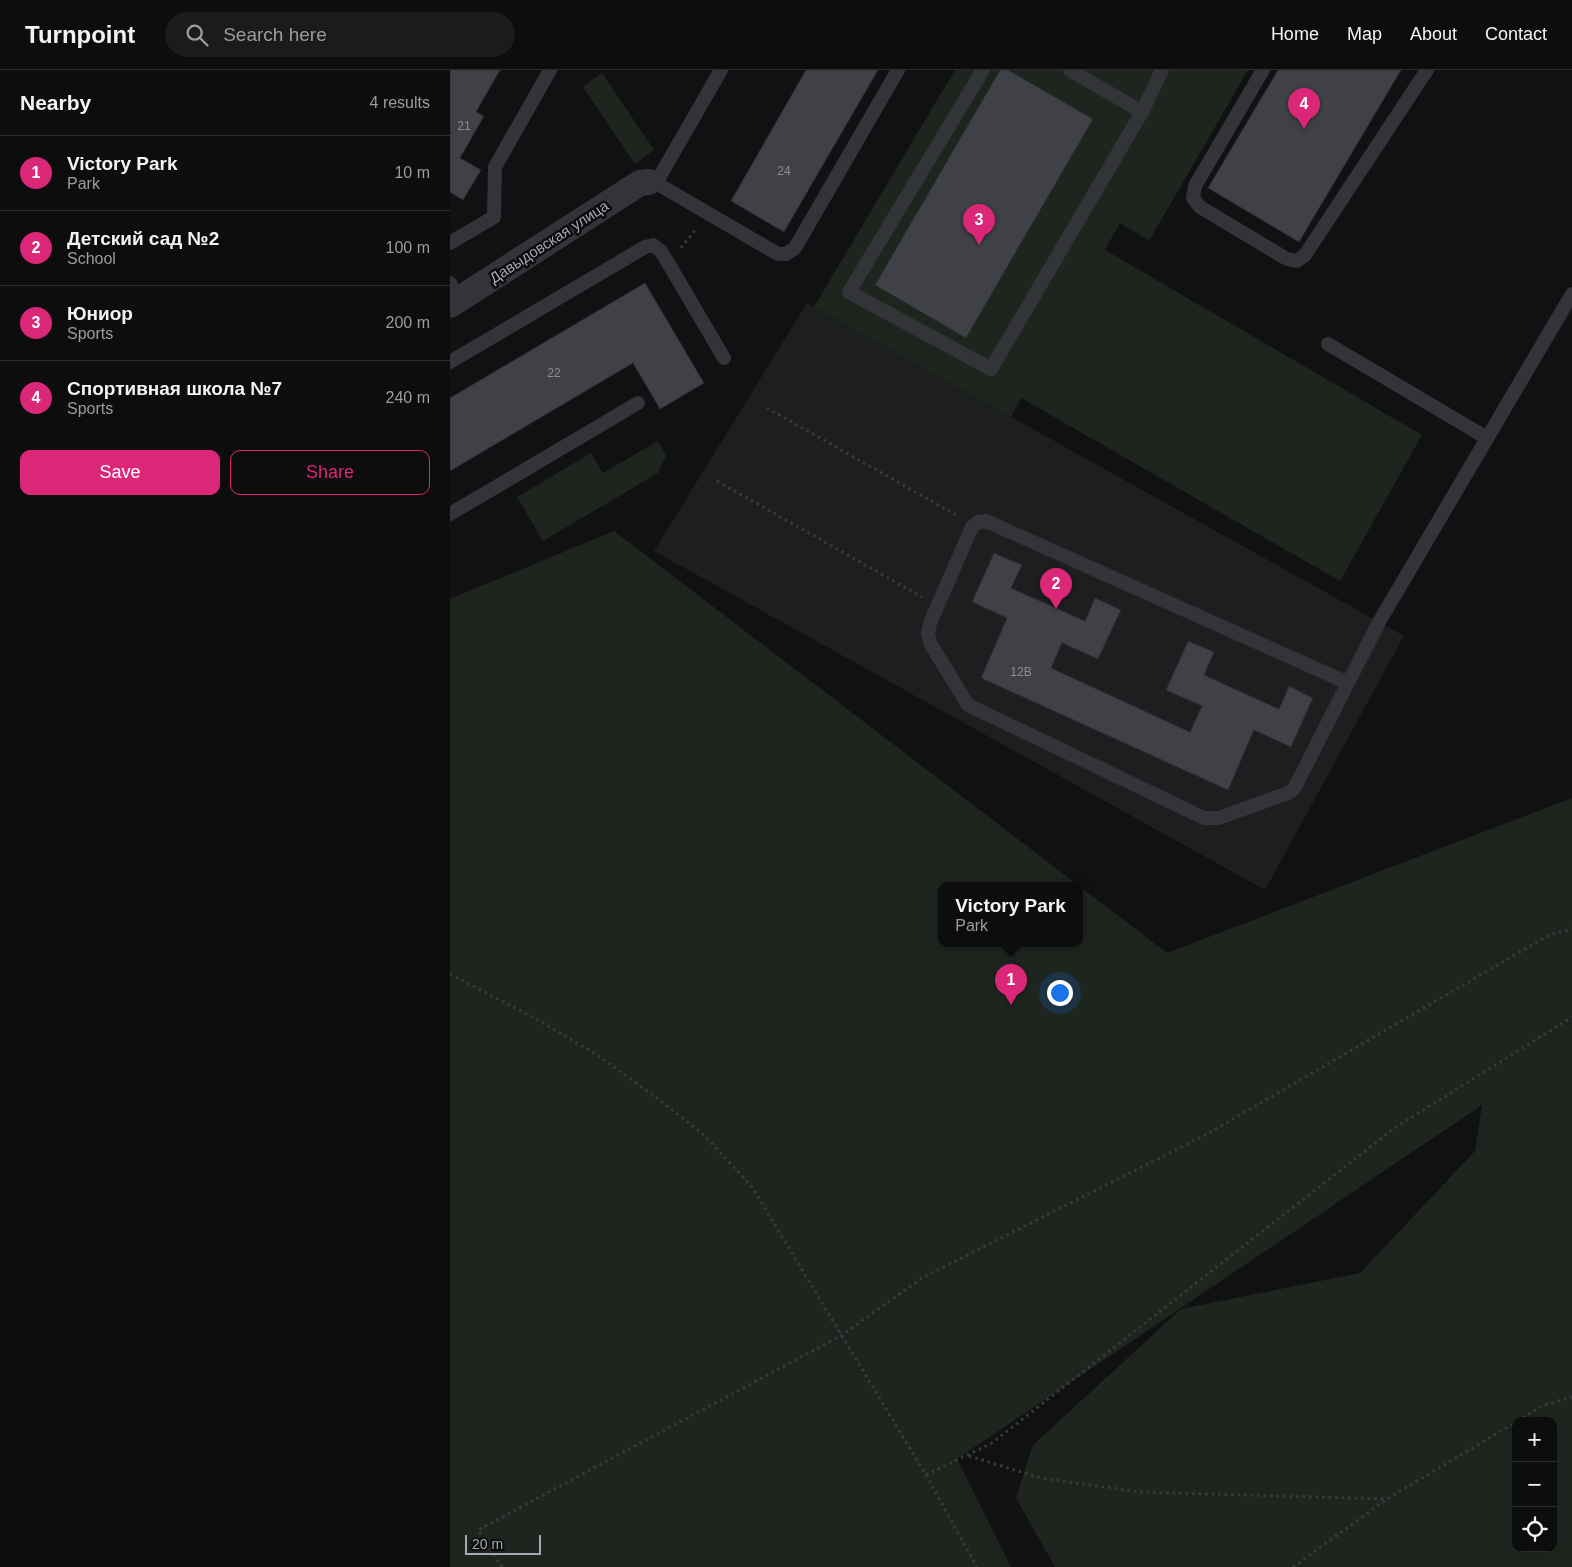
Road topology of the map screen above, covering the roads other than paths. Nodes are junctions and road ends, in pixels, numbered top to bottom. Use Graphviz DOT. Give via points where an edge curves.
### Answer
graph roads {
  1 [pos="550,70"];
  2 [pos="721,70"];
  3 [pos="898,70"];
  4 [pos="983,70"];
  5 [pos="1070,70"];
  6 [pos="1162,70"];
  7 [pos="1263,70"];
  8 [pos="1427,70"];
  9 [pos="1142,112"];
  10 [pos="652,182"];
  11 [pos="451,241"];
  12 [pos="1572,294"];
  13 [pos="453,296"];
  14 [pos="1328,344"];
  15 [pos="724,358"];
  16 [pos="450,362"];
  17 [pos="638,403"];
  18 [pos="1487,438"];
  19 [pos="450,514"];
  20 [pos="1348,683"];
  1 -- 11 [label="lane" via="495,167 494,217"];
  2 -- 10 [label="lane"];
  3 -- 10 [label="lane" via="795,248 786,254 778,254"];
  4 -- 9 [label="lane" via="849,292 992,369"];
  5 -- 9 [label="lane"];
  6 -- 9 [label="lane"];
  7 -- 8 [label="lane" via="1195,186 1193,198 1200,207 1297,261 1306,255"];
  10 -- 13 [label="street, Давыдовская улица" via="640,183"];
  12 -- 18 [label="lane"];
  14 -- 18 [label="lane"];
  15 -- 16 [label="lane" via="661,251 653,245"];
  17 -- 19 [label="lane"];
  18 -- 20 [label="lane" via="1379,622"];
  20 -- 20 [label="lane" via="1293,790 1220,818 1204,818 968,706 930,642 928,633 974,525 986,521"];
}
